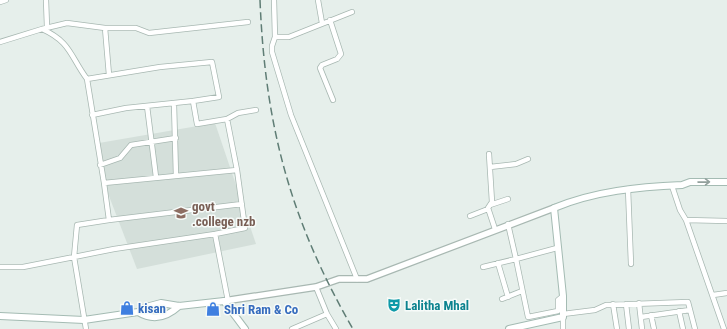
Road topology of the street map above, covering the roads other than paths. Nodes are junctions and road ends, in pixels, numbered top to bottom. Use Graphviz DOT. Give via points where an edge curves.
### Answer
graph roads {
  1 [pos="6,0"];
  2 [pos="46,0"];
  3 [pos="274,0"];
  4 [pos="318,0"];
  5 [pos="0,2"];
  6 [pos="352,12"];
  7 [pos="330,20"];
  8 [pos="248,22"];
  9 [pos="322,23"];
  10 [pos="44,28"];
  11 [pos="106,28"];
  12 [pos="275,37"];
  13 [pos="0,42"];
  14 [pos="109,75"];
  15 [pos="87,79"];
  16 [pos="333,100"];
  17 [pos="193,102"];
  18 [pos="174,104"];
  19 [pos="147,106"];
  20 [pos="256,110"];
  21 [pos="92,115"];
  22 [pos="227,119"];
  23 [pos="176,138"];
  24 [pos="152,141"];
  25 [pos="489,154"];
  26 [pos="528,160"];
  27 [pos="100,165"];
  28 [pos="490,167"];
  29 [pos="237,170"];
  30 [pos="176,176"];
  31 [pos="156,177"];
  32 [pos="727,182"];
  33 [pos="104,183"];
  34 [pos="672,186"];
  35 [pos="628,189"];
  36 [pos="508,199"];
  37 [pos="242,204"];
  38 [pos="489,207"];
  39 [pos="554,208"];
  40 [pos="470,216"];
  41 [pos="109,220"];
  42 [pos="686,220"];
  43 [pos="727,221"];
  44 [pos="508,224"];
  45 [pos="495,229"];
  46 [pos="215,234"];
  47 [pos="557,248"];
  48 [pos="74,258"];
  49 [pos="516,259"];
  50 [pos="498,263"];
  51 [pos="631,264"];
  52 [pos="0,267"];
  53 [pos="483,267"];
  54 [pos="357,279"];
  55 [pos="316,287"];
  56 [pos="522,291"];
  57 [pos="727,293"];
  58 [pos="713,295"];
  59 [pos="563,296"];
  60 [pos="508,297"];
  61 [pos="502,299"];
  62 [pos="226,301"];
  63 [pos="639,303"];
  64 [pos="613,304"];
  65 [pos="626,304"];
  66 [pos="179,306"];
  67 [pos="690,310"];
  68 [pos="680,311"];
  69 [pos="138,312"];
  70 [pos="327,314"];
  71 [pos="563,315"];
  72 [pos="651,315"];
  73 [pos="0,316"];
  74 [pos="640,316"];
  75 [pos="84,320"];
  76 [pos="535,326"];
  77 [pos="86,329"];
  78 [pos="245,329"];
  79 [pos="292,329"];
  80 [pos="336,329"];
  81 [pos="510,329"];
  82 [pos="563,329"];
  83 [pos="616,329"];
  84 [pos="630,329"];
  85 [pos="642,329"];
  86 [pos="654,329"];
  87 [pos="683,329"];
  88 [pos="695,329"];
  89 [pos="724,329"];
  1 -- 5 [label="street"];
  2 -- 10 [label="street"];
  3 -- 12 [label="street"];
  4 -- 9 [label="street"];
  6 -- 7 [label="street"];
  7 -- 9 [label="street"];
  7 -- 16 [label="street" via="341,54 337,59 322,64 320,68"];
  8 -- 11 [label="street" via="149,33 136,28"];
  9 -- 12 [label="street" via="289,36"];
  10 -- 11 [label="street" via="67,24"];
  10 -- 13 [label="street"];
  10 -- 15 [label="street" via="67,47"];
  11 -- 14 [label="street"];
  12 -- 54 [label="street" via="272,52 291,115"];
  14 -- 15 [label="street"];
  14 -- 17 [label="street" via="212,62 219,97"];
  15 -- 21 [label="street"];
  17 -- 18 [label="street"];
  17 -- 22 [label="street" via="197,124"];
  18 -- 19 [label="street"];
  18 -- 23 [label="street"];
  19 -- 21 [label="street"];
  19 -- 24 [label="street"];
  20 -- 22 [label="street" via="238,113"];
  21 -- 27 [label="street"];
  22 -- 29 [label="street"];
  23 -- 24 [label="street"];
  23 -- 30 [label="street"];
  24 -- 27 [label="street" via="131,145 120,158"];
  24 -- 31 [label="street"];
  25 -- 28 [label="street"];
  26 -- 28 [label="street"];
  27 -- 33 [label="street"];
  28 -- 38 [label="street" via="492,202"];
  29 -- 30 [label="street"];
  29 -- 37 [label="street"];
  30 -- 31 [label="street"];
  31 -- 33 [label="street"];
  34 -- 32 [label="main road, one-way" via="690,182"];
  33 -- 41 [label="street"];
  34 -- 35 [label="main road"];
  34 -- 42 [label="street"];
  35 -- 39 [label="main road" via="588,196"];
  35 -- 51 [label="street"];
  36 -- 38 [label="street"];
  37 -- 41 [label="street"];
  37 -- 46 [label="street" via="244,229"];
  38 -- 40 [label="street"];
  38 -- 45 [label="street"];
  39 -- 44 [label="street"];
  39 -- 47 [label="main road"];
  41 -- 48 [label="street" via="77,225"];
  42 -- 43 [label="street"];
  42 -- 58 [label="street"];
  44 -- 45 [label="street"];
  44 -- 49 [label="street"];
  45 -- 54 [label="street" via="367,279"];
  46 -- 48 [label="street" via="114,248"];
  46 -- 62 [label="street"];
  47 -- 49 [label="street"];
  47 -- 59 [label="main road"];
  48 -- 52 [label="street" via="23,267"];
  48 -- 75 [label="street"];
  49 -- 50 [label="street"];
  49 -- 56 [label="street"];
  50 -- 53 [label="street"];
  50 -- 60 [label="street"];
  54 -- 55 [label="street" via="339,279"];
  55 -- 62 [label="street"];
  55 -- 70 [label="street"];
  56 -- 59 [label="street" via="528,317 558,311 558,300"];
  56 -- 60 [label="street"];
  57 -- 58 [label="street"];
  58 -- 89 [label="street"];
  59 -- 71 [label="main road"];
  60 -- 61 [label="street"];
  62 -- 66 [label="main road"];
  62 -- 78 [label="main road"];
  63 -- 65 [label="street"];
  63 -- 67 [label="street" via="688,302"];
  63 -- 74 [label="street"];
  64 -- 65 [label="street"];
  64 -- 71 [label="street"];
  64 -- 83 [label="street"];
  65 -- 84 [label="street"];
  66 -- 69 [label="main road" via="161,303"];
  66 -- 69 [label="main road" via="170,314 154,318 148,318"];
  67 -- 68 [label="street"];
  67 -- 88 [label="street"];
  68 -- 72 [label="street"];
  68 -- 87 [label="street"];
  69 -- 75 [label="main road"];
  70 -- 79 [label="street"];
  70 -- 80 [label="street"];
  71 -- 76 [label="main road"];
  71 -- 82 [label="street"];
  72 -- 74 [label="street"];
  72 -- 86 [label="street"];
  73 -- 75 [label="main road"];
  74 -- 85 [label="street"];
  75 -- 77 [label="street"];
  76 -- 81 [label="main road"];
}
